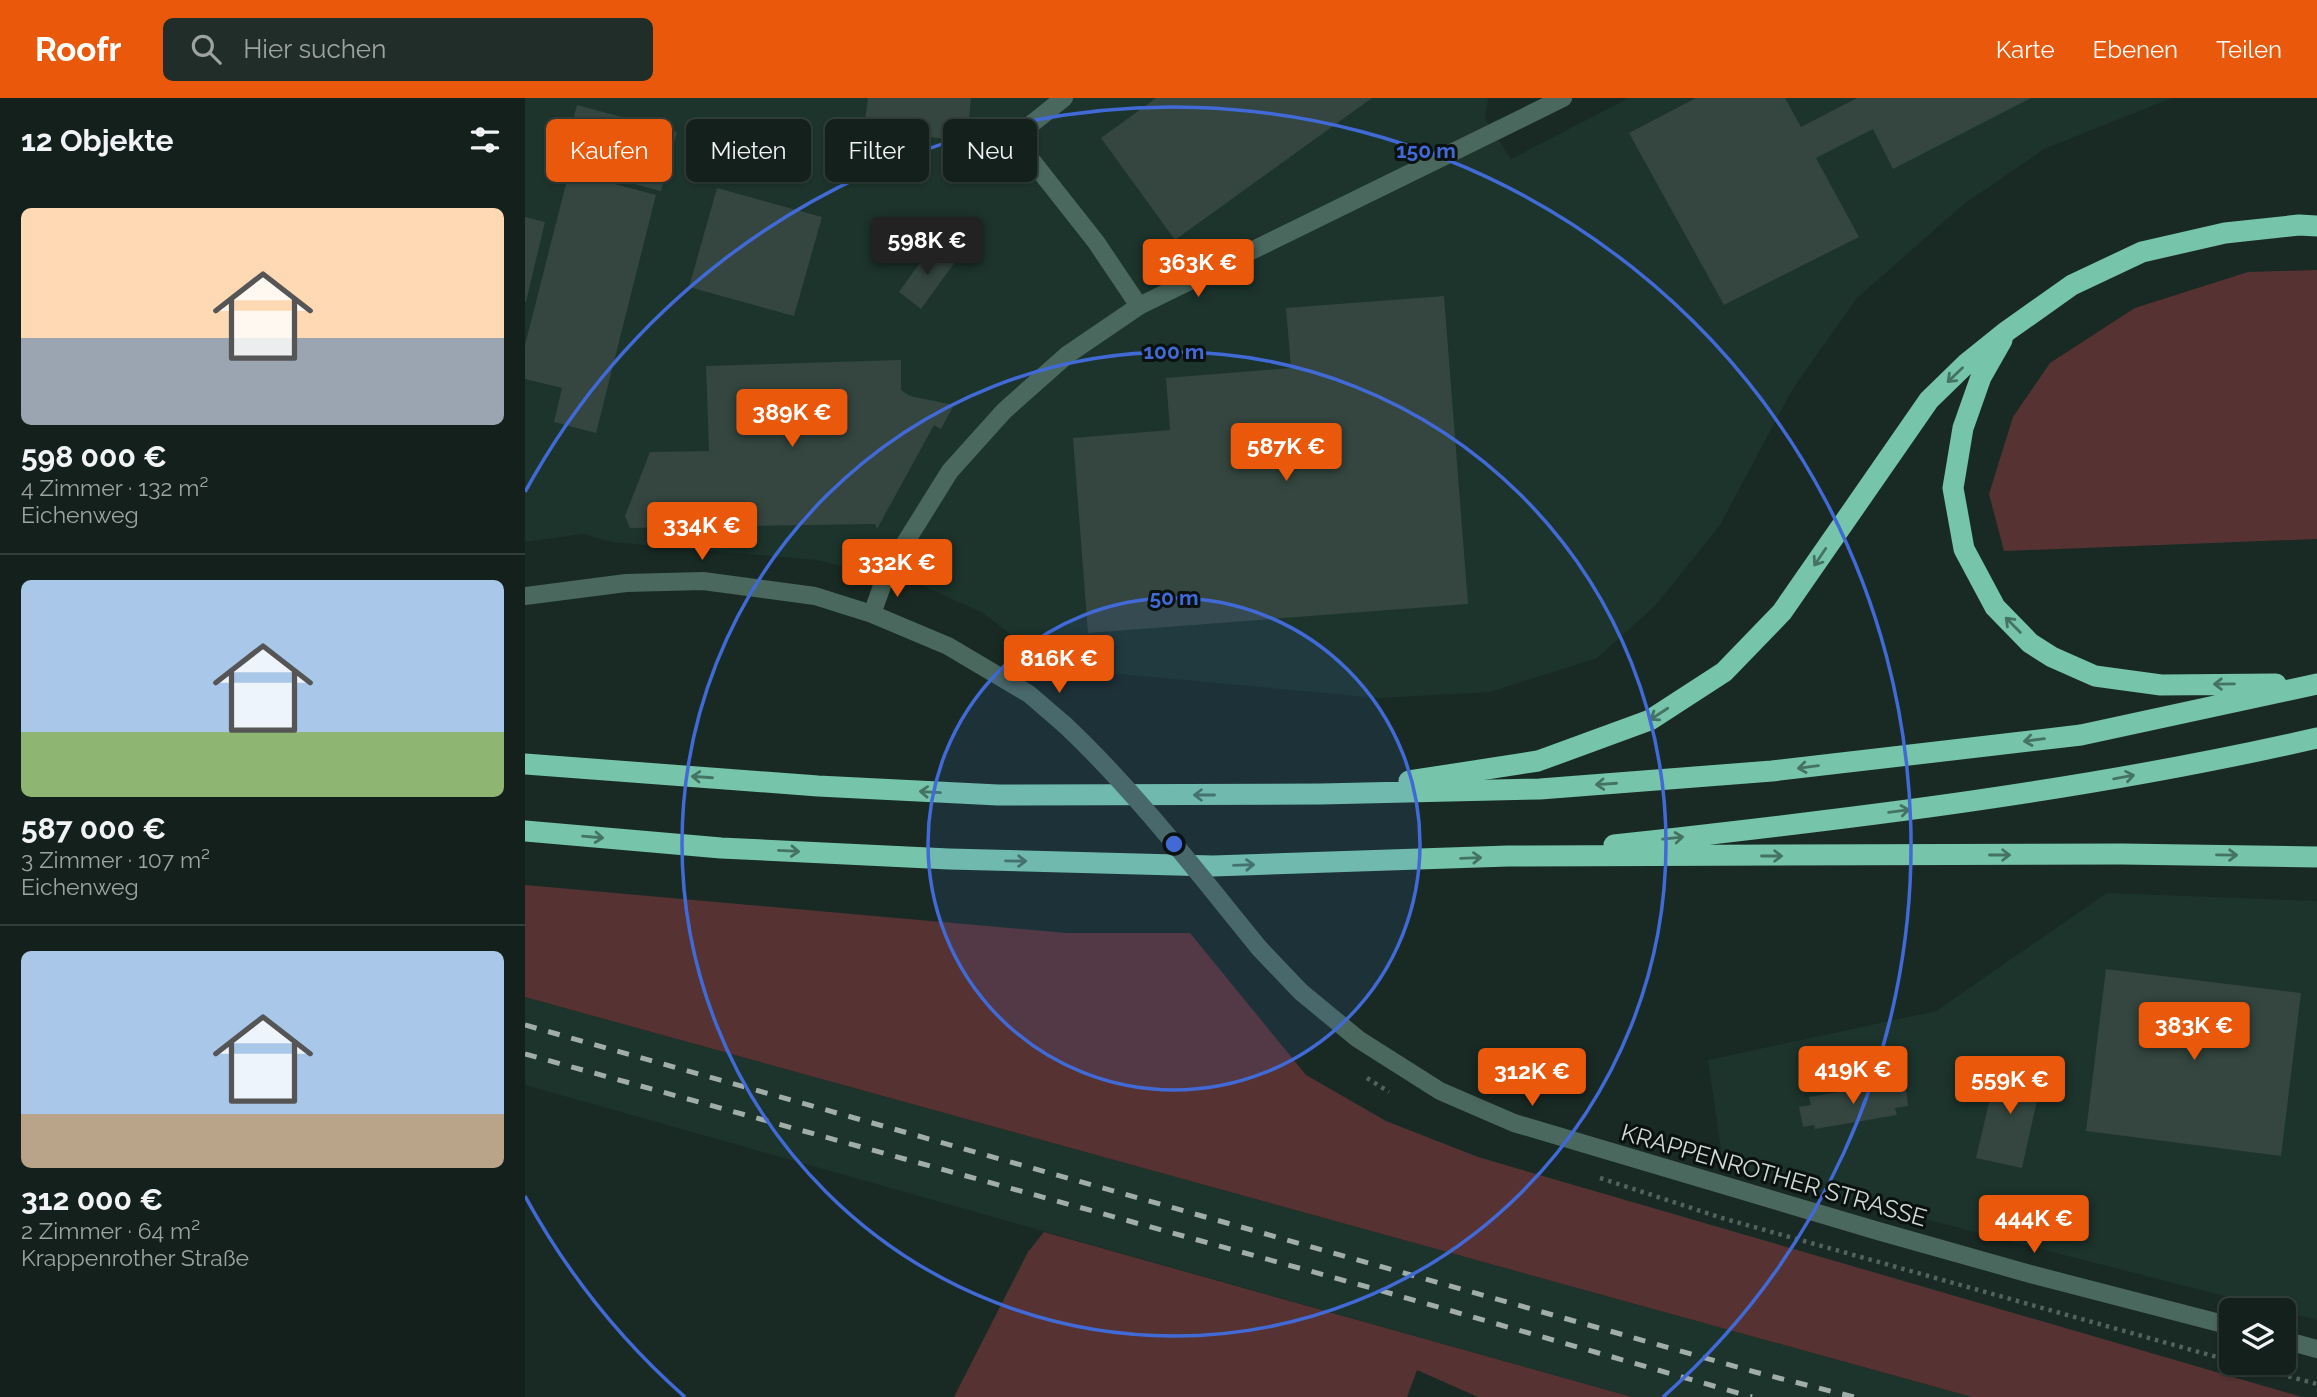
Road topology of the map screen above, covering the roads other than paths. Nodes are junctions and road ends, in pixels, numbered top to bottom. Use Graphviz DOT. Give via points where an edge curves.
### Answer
graph roads {
  1 [pos="1064,98"];
  2 [pos="1563,98"];
  3 [pos="2317,226"];
  4 [pos="1139,306"];
  5 [pos="2007,331"];
  6 [pos="525,596"];
  7 [pos="872,614"];
  8 [pos="2317,684"];
  9 [pos="2317,738"];
  10 [pos="525,764"];
  11 [pos="1321,794"];
  12 [pos="525,831"];
  13 [pos="1508,856"];
  14 [pos="2317,857"];
  15 [pos="2219,1323"];
  16 [pos="2296,1343"];
  17 [pos="2317,1349"];
  1 -- 4 [label="street" via="1014,138 1096,242"];
  2 -- 4 [label="street"];
  3 -- 5 [label="highway" via="2225,233 2141,252 2072,285"];
  4 -- 7 [label="street" via="1067,355 1004,411 950,471 887,572"];
  8 -- 5 [label="highway, one-way" via="2161,685 2095,676 2030,643 1995,607 1964,549 1953,488 1962,428"];
  5 -- 11 [label="highway, one-way" via="1929,400 1782,612 1724,672 1650,720 1538,761"];
  6 -- 7 [label="street, KRAPPENROTHER STRASSE" via="626,583 703,581 815,596"];
  7 -- 15 [label="street, KRAPPENROTHER STRASSE, bridge" via="948,646 1028,694 1065,725 1142,804 1301,992 1359,1039 1440,1091 1514,1123 1891,1235"];
  8 -- 11 [label="highway, one-way" via="2081,735 1772,771 1540,789"];
  13 -- 9 [label="highway, one-way" via="2013,796 2220,761"];
  11 -- 10 [label="highway, one-way" via="998,795"];
  12 -- 13 [label="highway, one-way" via="721,848 1213,866"];
  13 -- 14 [label="highway, one-way"];
  16 -- 17 [label="street"];
}
